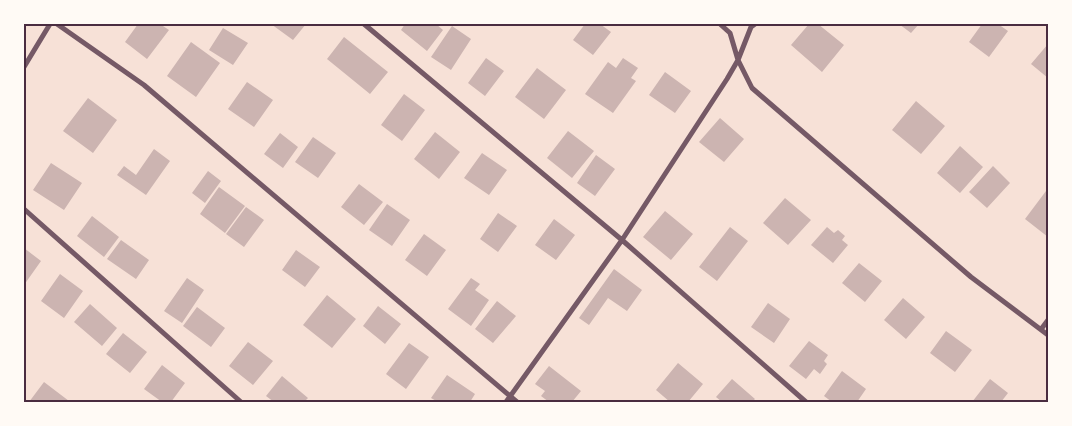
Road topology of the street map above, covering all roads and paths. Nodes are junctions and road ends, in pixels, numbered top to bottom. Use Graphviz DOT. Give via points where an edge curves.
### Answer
graph roads {
  1 [pos="50,24"];
  2 [pos="57,24"];
  3 [pos="364,24"];
  4 [pos="720,24"];
  5 [pos="755,24"];
  6 [pos="738,60"];
  7 [pos="24,67"];
  8 [pos="24,209"];
  9 [pos="622,240"];
  10 [pos="1048,320"];
  11 [pos="1042,328"];
  12 [pos="1048,335"];
  13 [pos="510,396"];
  14 [pos="242,402"];
  15 [pos="506,402"];
  16 [pos="517,402"];
  17 [pos="806,402"];
  1 -- 7 [label="street"];
  2 -- 13 [label="street" via="144,85"];
  3 -- 9 [label="street"];
  4 -- 6 [label="street" via="730,33"];
  5 -- 6 [label="street"];
  6 -- 9 [label="street"];
  6 -- 11 [label="street" via="752,88 971,277"];
  8 -- 14 [label="street"];
  9 -- 13 [label="street"];
  9 -- 17 [label="street"];
  10 -- 11 [label="street"];
  11 -- 12 [label="street"];
  13 -- 15 [label="street"];
  13 -- 16 [label="street"];
}
